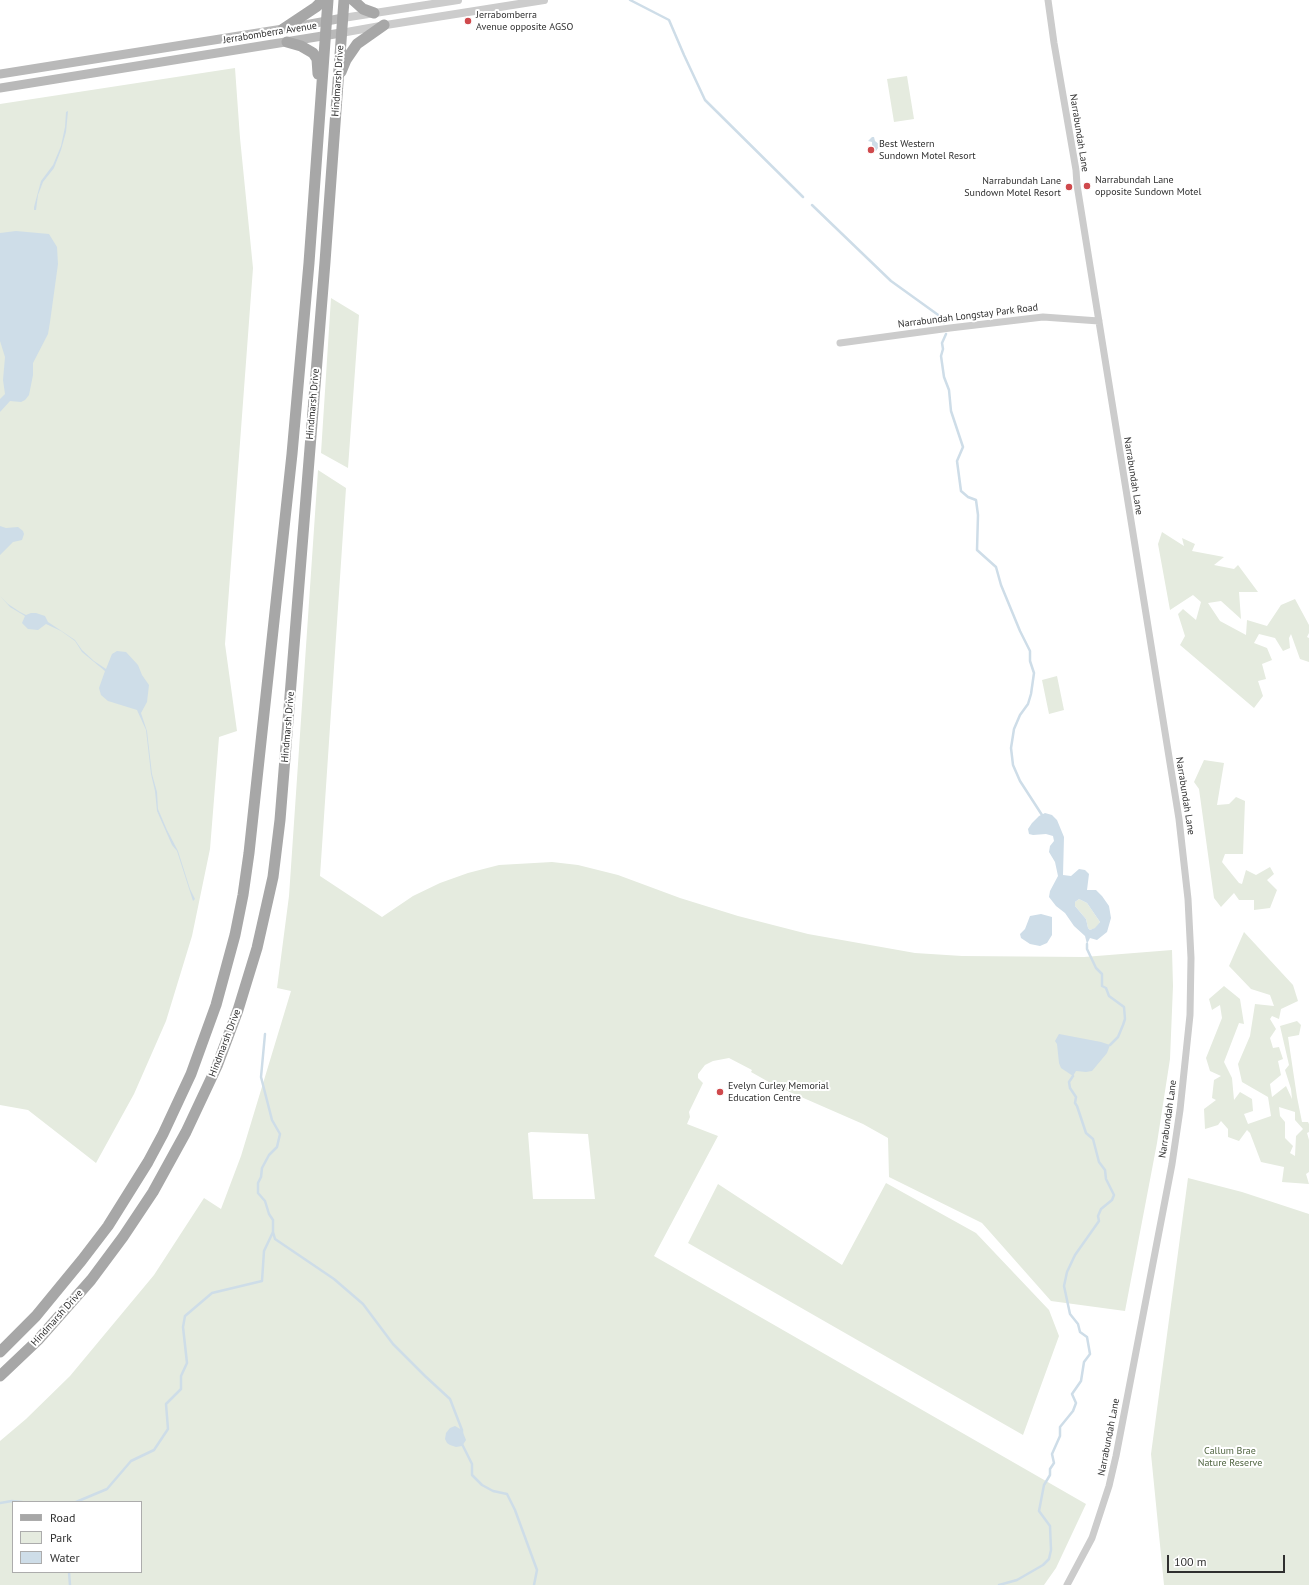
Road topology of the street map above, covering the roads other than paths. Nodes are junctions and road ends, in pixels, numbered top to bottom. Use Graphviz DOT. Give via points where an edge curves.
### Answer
graph roads {
  1 [pos="323,0"];
  2 [pos="328,0"];
  3 [pos="344,0"];
  4 [pos="353,0"];
  5 [pos="458,0"];
  6 [pos="544,0"];
  7 [pos="526,1"];
  8 [pos="1048,1"];
  9 [pos="502,2"];
  10 [pos="374,13"];
  11 [pos="343,18"];
  12 [pos="326,21"];
  13 [pos="384,25"];
  14 [pos="282,29"];
  15 [pos="341,33"];
  16 [pos="326,36"];
  17 [pos="287,42"];
  18 [pos="97,60"];
  19 [pos="114,69"];
  20 [pos="0,74"];
  21 [pos="85,74"];
  22 [pos="337,85"];
  23 [pos="0,88"];
  24 [pos="320,121"];
  25 [pos="1099,320"];
  26 [pos="840,343"];
  27 [pos="292,454"];
  28 [pos="309,454"];
  29 [pos="0,1352"];
  30 [pos="0,1376"];
  31 [pos="1067,1585"];
  1 -- 14 [label="main road"];
  2 -- 12 [label="main road, Hindmarsh Drive"];
  3 -- 11 [label="main road, Hindmarsh Drive"];
  4 -- 10 [label="main road"];
  5 -- 10 [label="street, Jerrabomberra Avenue"];
  6 -- 7 [label="street, Jerrabomberra Avenue"];
  7 -- 9 [label="street, Jerrabomberra Avenue"];
  8 -- 25 [label="street, Narrabundah Lane"];
  9 -- 13 [label="street, Jerrabomberra Avenue"];
  10 -- 11 [label="street, Jerrabomberra Avenue"];
  11 -- 12 [label="main road, Jerrabomberra Avenue"];
  11 -- 15 [label="main road, Hindmarsh Drive"];
  12 -- 14 [label="main road, Jerrabomberra Avenue"];
  12 -- 16 [label="main road, Hindmarsh Drive"];
  13 -- 15 [label="street, Jerrabomberra Avenue"];
  13 -- 22 [label="main road" via="352,50"];
  14 -- 18 [label="main road, Jerrabomberra Avenue"];
  15 -- 16 [label="main road, Jerrabomberra Avenue"];
  15 -- 22 [label="main road, Hindmarsh Drive"];
  16 -- 17 [label="main road, Jerrabomberra Avenue"];
  16 -- 24 [label="main road, Hindmarsh Drive"];
  17 -- 19 [label="main road, Jerrabomberra Avenue"];
  17 -- 24 [label="main road" via="306,48 313,53 316,60"];
  18 -- 19 [label="main road"];
  18 -- 20 [label="main road, Jerrabomberra Avenue"];
  18 -- 21 [label="main road"];
  19 -- 21 [label="main road, Jerrabomberra Avenue"];
  21 -- 23 [label="main road, Jerrabomberra Avenue"];
  22 -- 28 [label="main road, Hindmarsh Drive"];
  24 -- 27 [label="main road, Hindmarsh Drive"];
  25 -- 26 [label="street, Narrabundah Longstay Park Road" via="1043,317"];
  25 -- 31 [label="street, Narrabundah Lane" via="1183,848 1190,930 1191,995 1187,1059 1174,1149 1116,1456 1092,1538"];
  27 -- 28 [label="main road"];
  27 -- 29 [label="main road, Hindmarsh Drive" via="249,853 235,935 216,1005 178,1103 155,1148 108,1226 36,1316"];
  28 -- 30 [label="main road, Hindmarsh Drive" via="277,848 264,921 238,1010 217,1066 190,1126 138,1214 110,1255 71,1304"];
}
